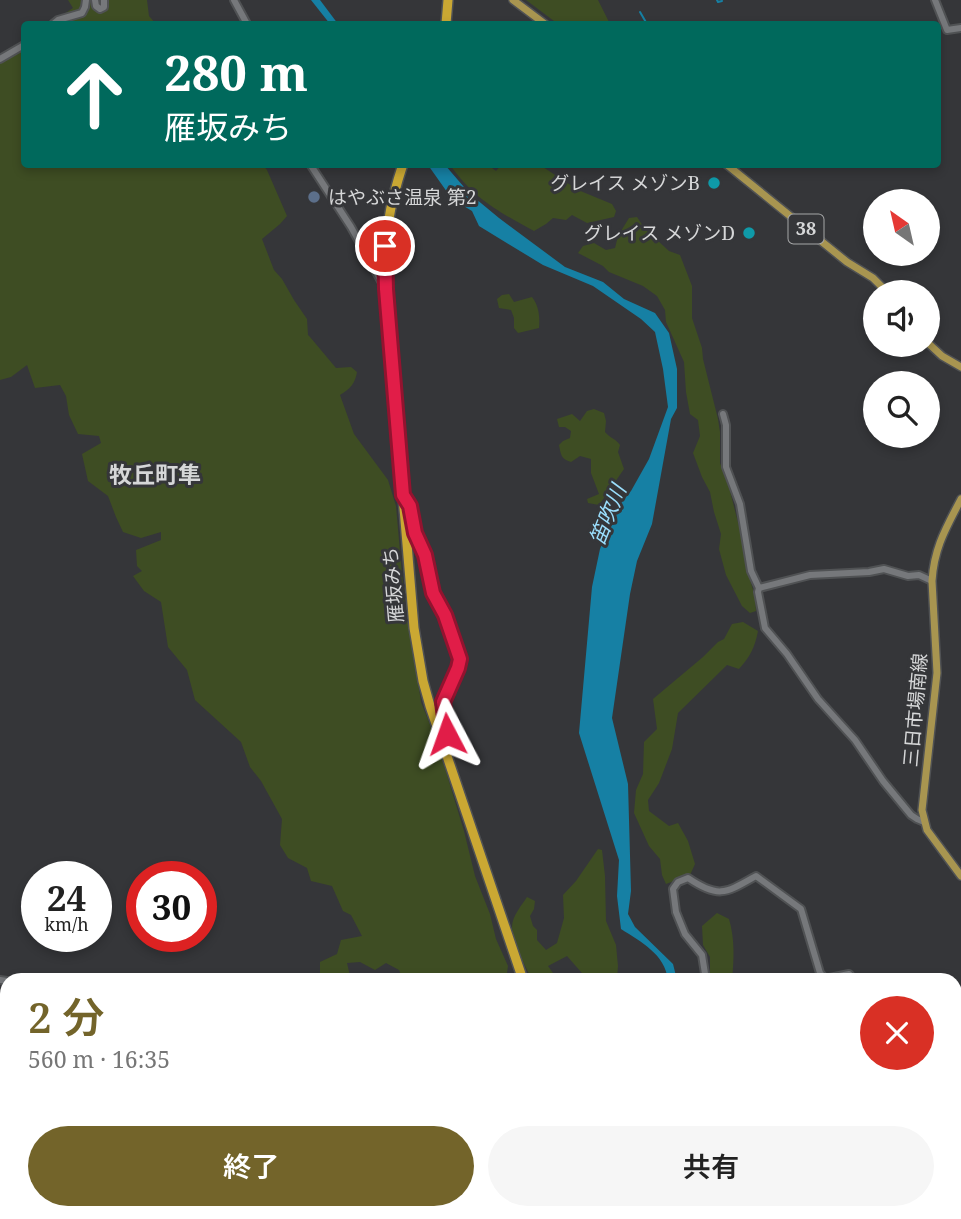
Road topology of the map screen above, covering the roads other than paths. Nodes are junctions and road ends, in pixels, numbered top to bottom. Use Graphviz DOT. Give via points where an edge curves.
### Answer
graph roads {
  1 [pos="86,0"];
  2 [pos="95,0"];
  3 [pos="104,0"];
  4 [pos="234,0"];
  5 [pos="448,0"];
  6 [pos="513,0"];
  7 [pos="935,0"];
  8 [pos="57,21"];
  9 [pos="245,21"];
  10 [pos="446,21"];
  11 [pos="541,21"];
  12 [pos="961,28"];
  13 [pos="21,47"];
  14 [pos="0,59"];
  15 [pos="313,168"];
  16 [pos="731,168"];
  17 [pos="402,169"];
  18 [pos="875,280"];
  19 [pos="386,289"];
  20 [pos="940,354"];
  21 [pos="961,367"];
  22 [pos="723,414"];
  23 [pos="403,495"];
  24 [pos="961,499"];
  25 [pos="932,581"];
  26 [pos="759,588"];
  27 [pos="443,747"];
  28 [pos="924,822"];
  29 [pos="961,876"];
  30 [pos="521,973"];
  31 [pos="705,973"];
  32 [pos="820,973"];
  1 -- 8 [label="street" via="82,13"];
  2 -- 3 [label="street" via="100,9"];
  4 -- 9 [label="street"];
  5 -- 10 [label="highway"];
  6 -- 11 [label="main road"];
  7 -- 12 [label="street" via="947,30"];
  13 -- 14 [label="street"];
  15 -- 19 [label="street"];
  16 -- 18 [label="main road, 38"];
  17 -- 19 [label="highway, 雁坂みち" via="388,220"];
  19 -- 23 [label="highway, 雁坂みち"];
  20 -- 21 [label="main road"];
  22 -- 26 [label="street" via="726,467 740,504 751,571"];
  23 -- 27 [label="highway, 雁坂みち" via="414,628 423,681"];
  23 -- 27 [label="street" via="433,593 460,659 443,702 447,734"];
  24 -- 25 [label="main road, 三日市場南線" via="939,543"];
  25 -- 26 [label="street" via="884,569 810,575"];
  25 -- 28 [label="main road, 三日市場南線" via="937,673"];
  26 -- 28 [label="street" via="765,628 883,781 911,815"];
  27 -- 30 [label="highway, 雁坂みち"];
  28 -- 29 [label="main road"];
  31 -- 32 [label="street" via="702,955 685,934 676,912 673,889 688,878 715,892 730,890 757,876 801,909"];
}
